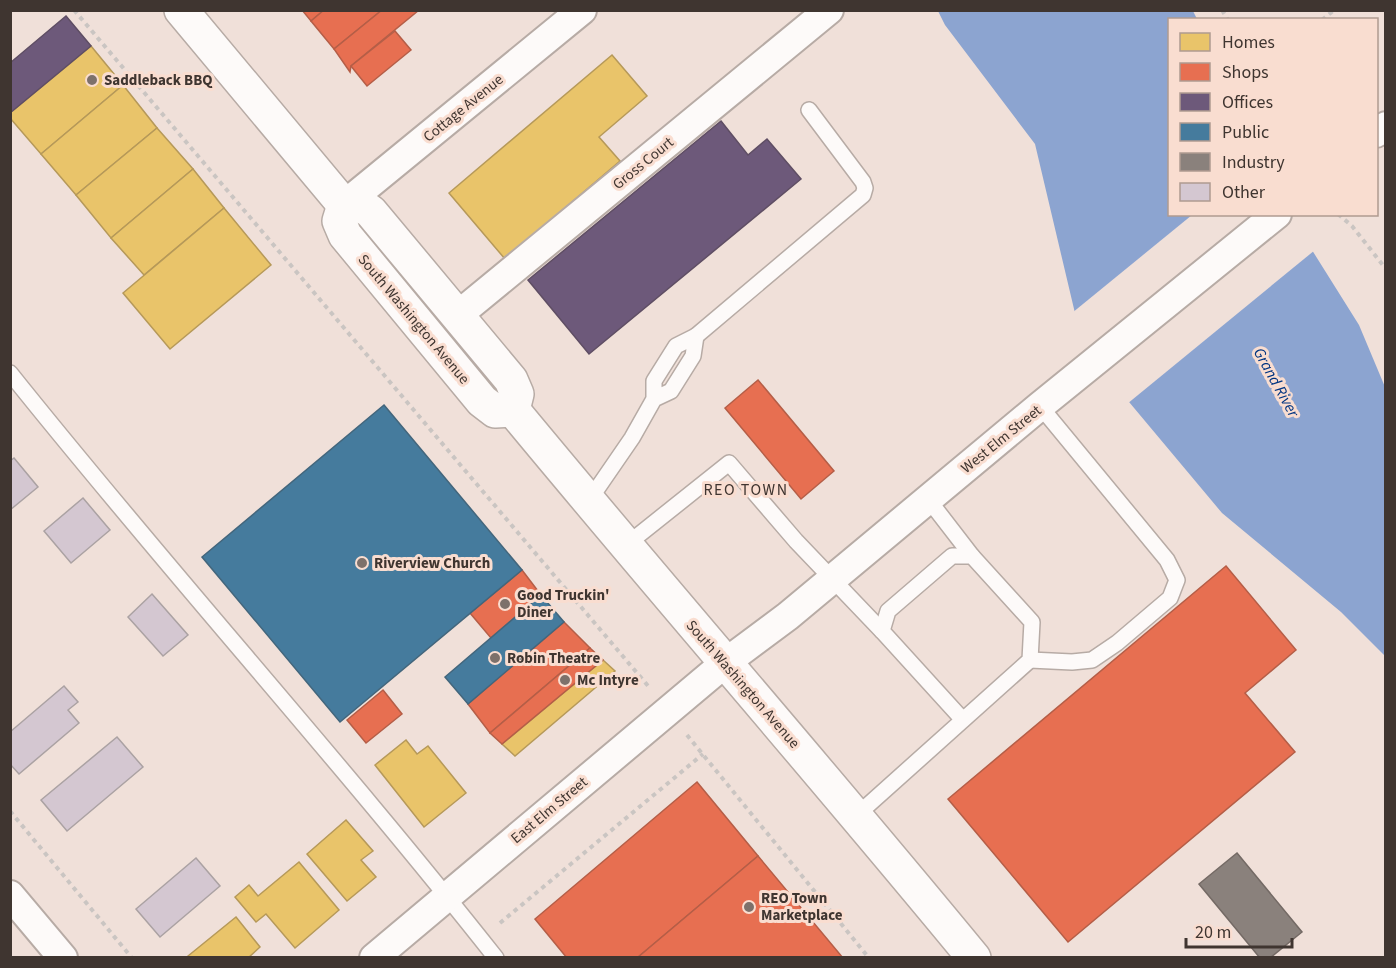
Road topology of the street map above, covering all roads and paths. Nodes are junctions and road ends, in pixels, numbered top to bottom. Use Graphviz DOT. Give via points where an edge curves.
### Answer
graph roads {
  1 [pos="74,10"];
  2 [pos="181,10"];
  3 [pos="582,10"];
  4 [pos="829,10"];
  5 [pos="809,110"];
  6 [pos="344,205"];
  7 [pos="1275,216"];
  8 [pos="1340,216"];
  9 [pos="1386,268"];
  10 [pos="458,315"];
  11 [pos="10,373"];
  12 [pos="1040,406"];
  13 [pos="513,410"];
  14 [pos="928,499"];
  15 [pos="588,502"];
  16 [pos="625,546"];
  17 [pos="972,556"];
  18 [pos="833,578"];
  19 [pos="882,631"];
  20 [pos="1030,660"];
  21 [pos="725,663"];
  22 [pos="668,712"];
  23 [pos="963,720"];
  24 [pos="703,754"];
  25 [pos="10,811"];
  26 [pos="857,815"];
  27 [pos="10,895"];
  28 [pos="447,895"];
  29 [pos="481,938"];
  30 [pos="63,957"];
  31 [pos="132,957"];
  32 [pos="374,957"];
  33 [pos="496,957"];
  34 [pos="869,957"];
  35 [pos="974,957"];
  1 -- 22 [label="path"];
  2 -- 6 [label="street"];
  3 -- 6 [label="street, Cottage Avenue"];
  4 -- 10 [label="street, Gross Court"];
  5 -- 15 [label="lane" via="863,182 863,195 696,336 693,356 671,391 654,399"];
  6 -- 10 [label="street" via="360,204 371,212"];
  6 -- 13 [label="street, South Washington Avenue" via="339,221 352,244 482,401 495,411"];
  7 -- 12 [label="street, West Elm Street"];
  8 -- 9 [label="path"];
  10 -- 13 [label="street" via="511,380 516,394"];
  11 -- 28 [label="lane"];
  12 -- 14 [label="street, West Elm Street"];
  12 -- 20 [label="lane" via="1167,560 1177,580 1170,598 1092,660"];
  13 -- 15 [label="street, South Washington Avenue"];
  14 -- 17 [label="lane"];
  14 -- 18 [label="street, West Elm Street"];
  15 -- 16 [label="street, South Washington Avenue"];
  16 -- 18 [label="lane" via="729,463 795,541"];
  16 -- 21 [label="street, South Washington Avenue"];
  17 -- 19 [label="lane" via="952,556 888,611"];
  17 -- 20 [label="lane" via="1032,622"];
  18 -- 19 [label="lane"];
  18 -- 21 [label="street, West Elm Street"];
  19 -- 23 [label="lane"];
  20 -- 23 [label="lane"];
  21 -- 22 [label="street, East Elm Street"];
  21 -- 26 [label="street, South Washington Avenue"];
  22 -- 24 [label="path"];
  22 -- 28 [label="street, East Elm Street"];
  23 -- 26 [label="lane"];
  24 -- 29 [label="path"];
  24 -- 34 [label="path"];
  25 -- 31 [label="path"];
  26 -- 35 [label="street, South Washington Avenue"];
  27 -- 30 [label="street"];
  28 -- 29 [label="lane"];
  28 -- 32 [label="street, East Elm Street"];
  29 -- 33 [label="lane"];
}
